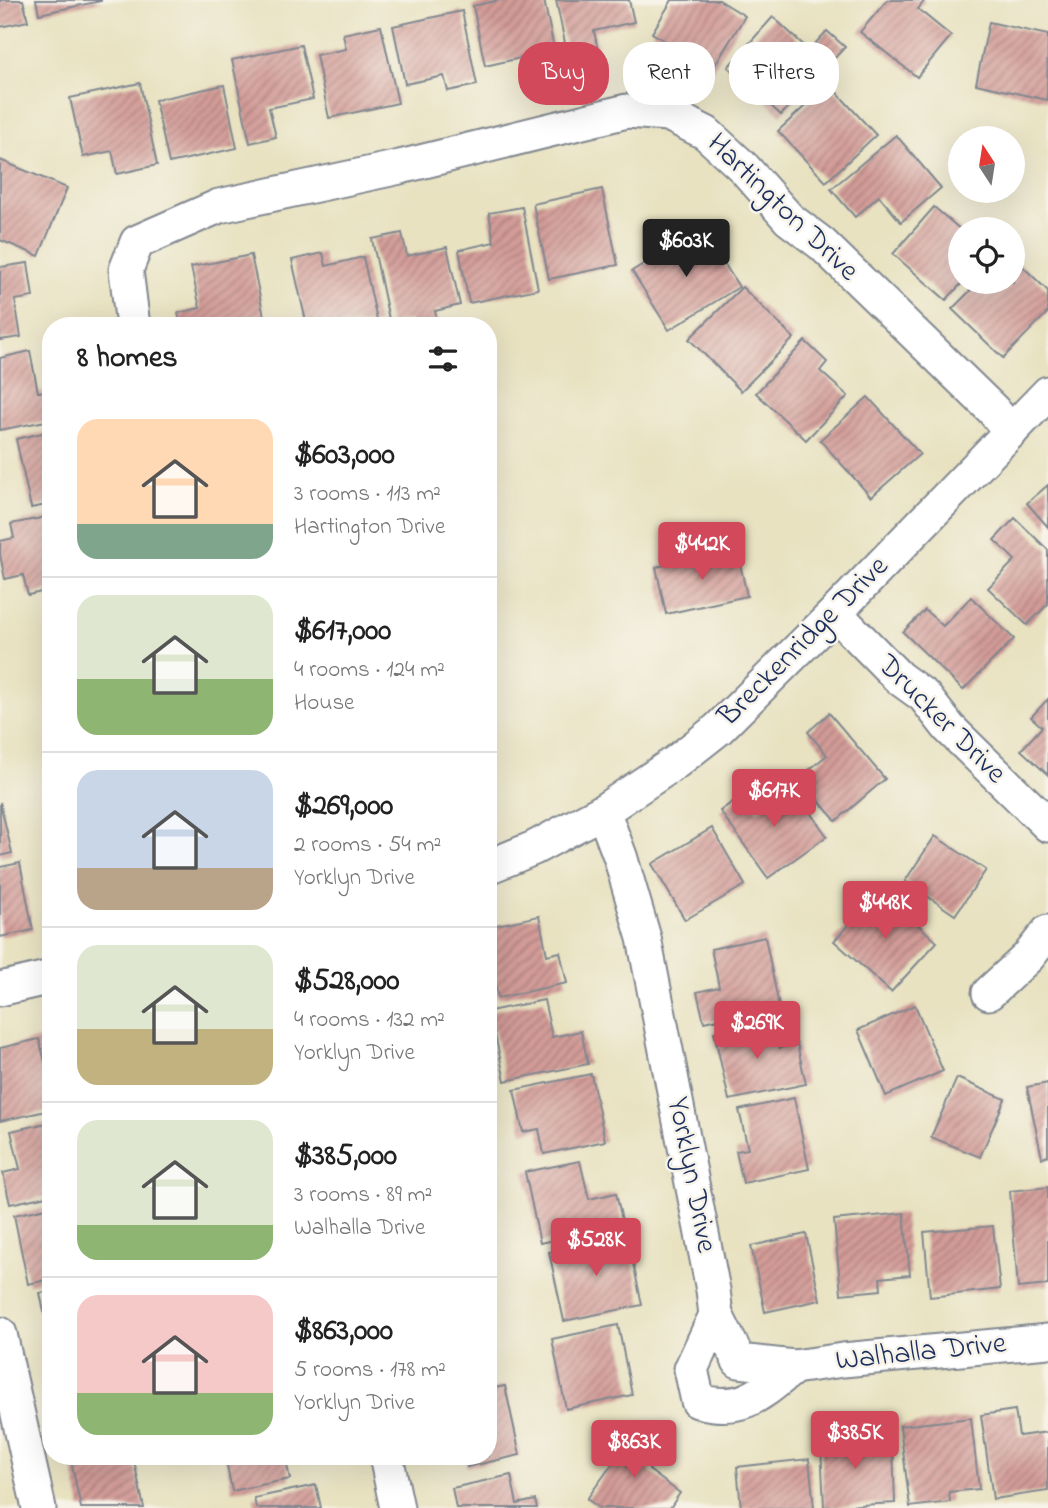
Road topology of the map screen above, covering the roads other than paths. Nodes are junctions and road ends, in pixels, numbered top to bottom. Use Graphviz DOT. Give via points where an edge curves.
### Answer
graph roads {
  1 [pos="132,317"];
  2 [pos="1048,393"];
  3 [pos="1011,432"];
  4 [pos="835,614"];
  5 [pos="603,811"];
  6 [pos="1048,825"];
  7 [pos="497,863"];
  8 [pos="1048,933"];
  9 [pos="42,979"];
  10 [pos="0,989"];
  11 [pos="989,993"];
  12 [pos="716,1315"];
  13 [pos="0,1334"];
  14 [pos="1048,1341"];
  15 [pos="794,1367"];
  16 [pos="388,1465"];
  17 [pos="39,1508"];
  18 [pos="397,1508"];
  1 -- 3 [label="street, Hartington Drive" via="127,270 137,242 219,206 627,111 668,114 716,142 789,219 822,244"];
  2 -- 3 [label="street, Breckenridge Drive"];
  3 -- 4 [label="street, Breckenridge Drive"];
  4 -- 5 [label="street, Breckenridge Drive" via="718,729"];
  4 -- 6 [label="street, Drucker Drive" via="899,678 924,696 949,728"];
  5 -- 7 [label="street, Breckenridge Drive"];
  5 -- 12 [label="street, Yorklyn Drive" via="643,938"];
  8 -- 11 [label="street"];
  9 -- 10 [label="street"];
  12 -- 15 [label="street, Yorklyn Drive" via="739,1361"];
  12 -- 15 [label="street" via="691,1369 698,1401 718,1406 755,1399"];
  13 -- 17 [label="street"];
  14 -- 15 [label="street, Walhalla Drive"];
  16 -- 18 [label="street"];
}
